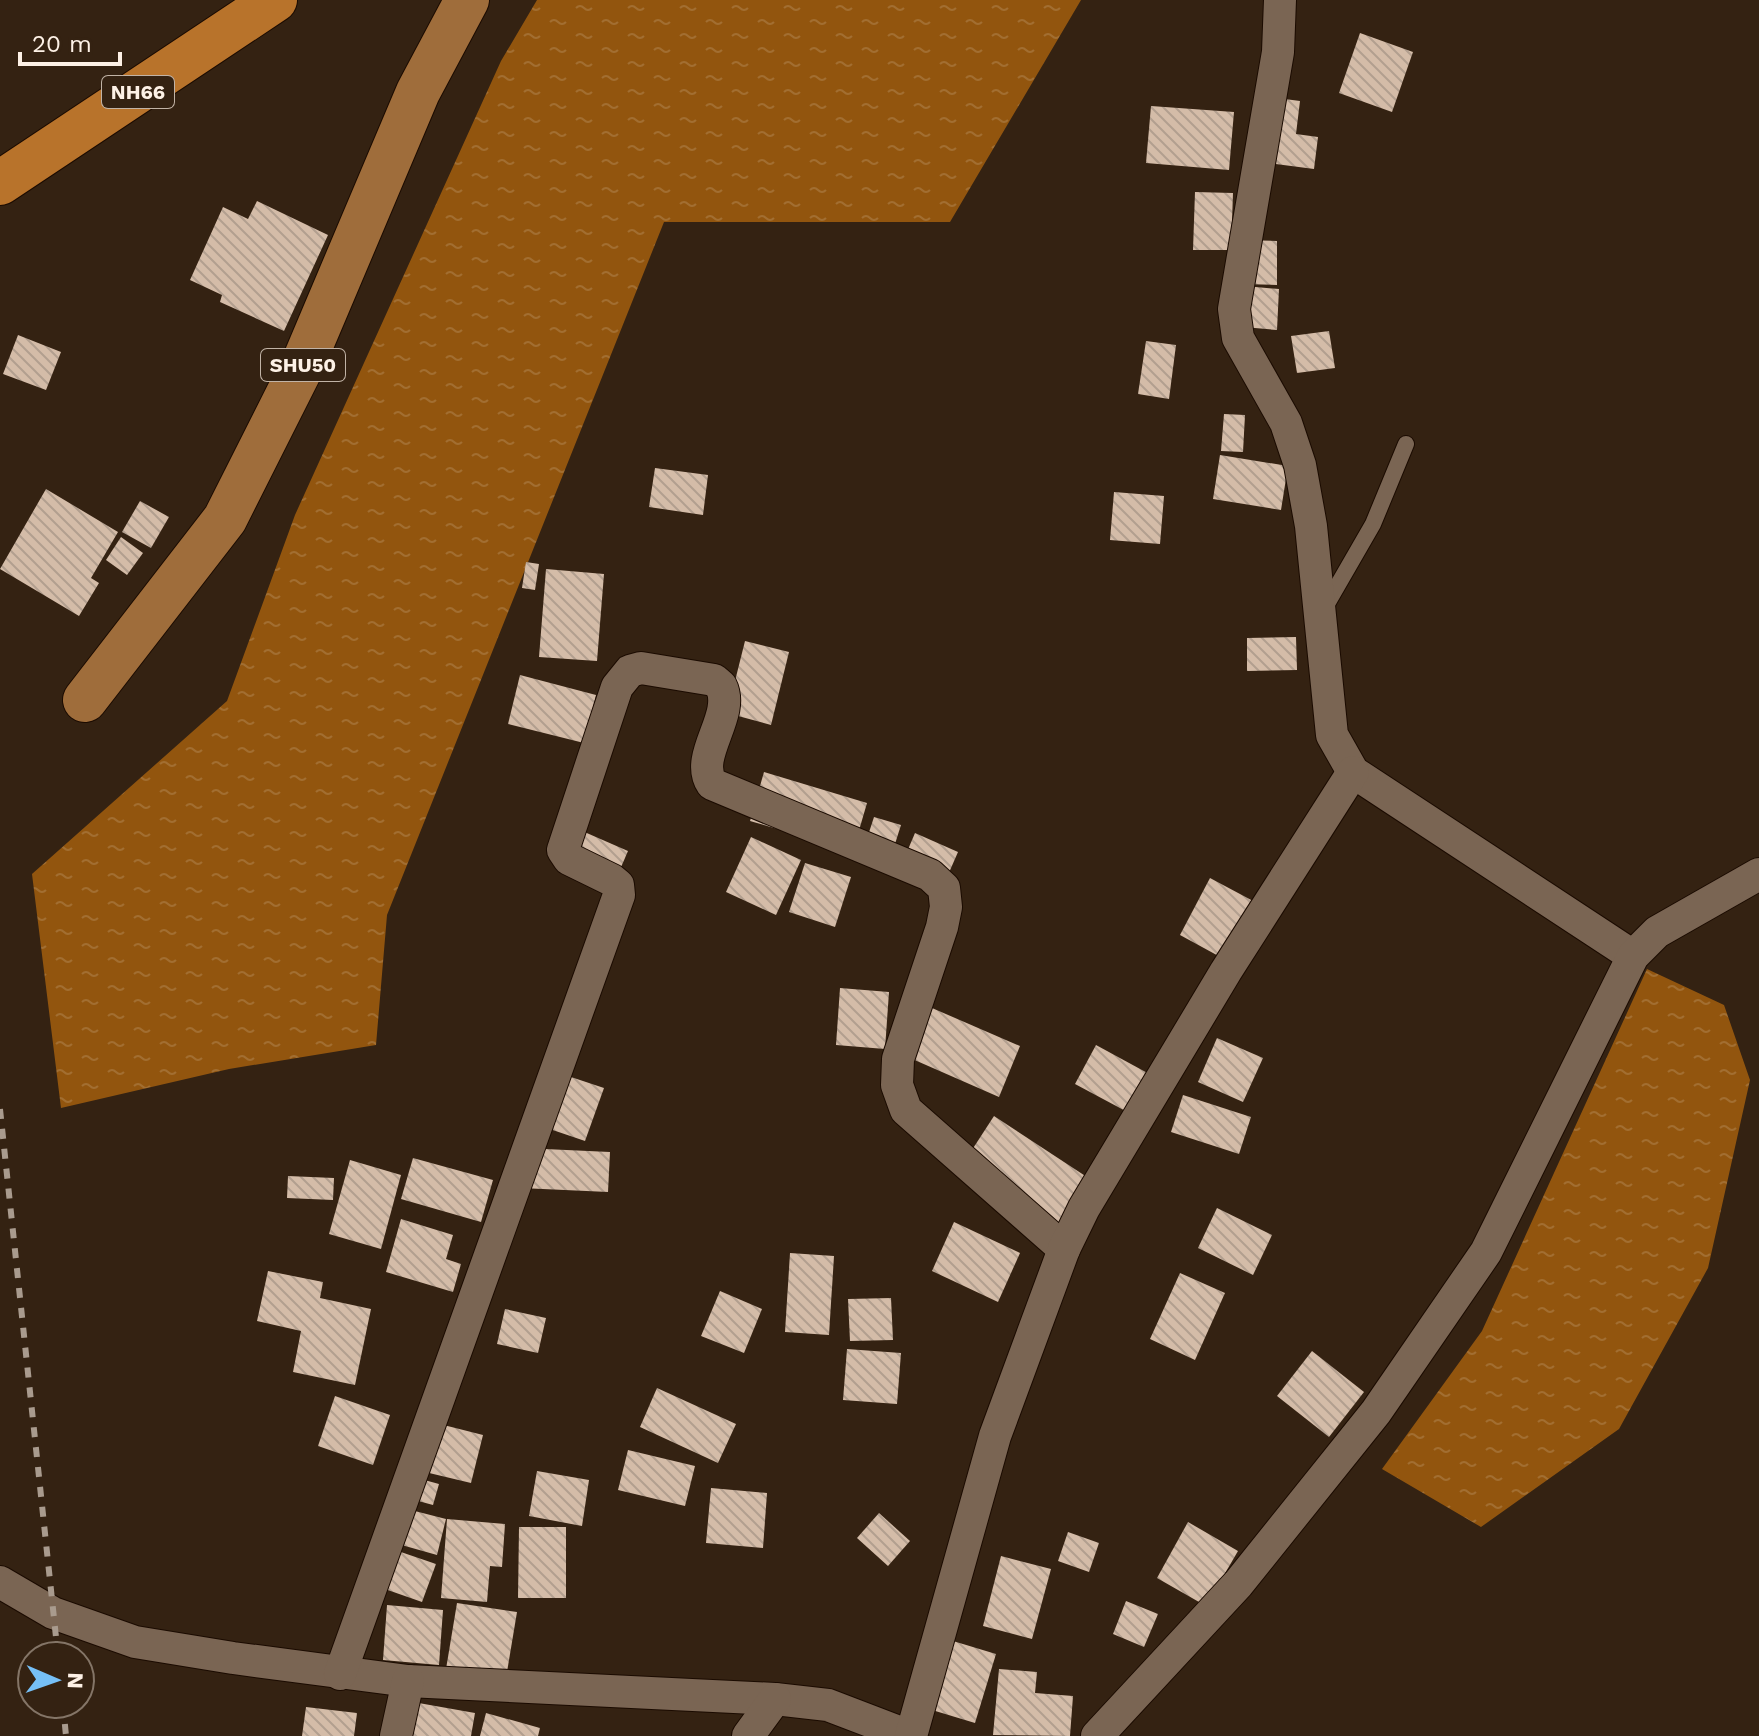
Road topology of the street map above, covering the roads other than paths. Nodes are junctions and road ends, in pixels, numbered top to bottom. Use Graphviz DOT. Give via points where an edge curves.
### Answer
graph roads {
  1 [pos="275,0"];
  2 [pos="467,0"];
  3 [pos="1280,0"];
  4 [pos="0,183"];
  5 [pos="1406,444"];
  6 [pos="1320,618"];
  7 [pos="85,700"];
  8 [pos="1353,772"];
  9 [pos="1759,874"];
  10 [pos="1633,956"];
  11 [pos="1064,1249"];
  12 [pos="0,1582"];
  13 [pos="340,1674"];
  14 [pos="408,1681"];
  15 [pos="775,1699"];
  16 [pos="396,1736"];
  17 [pos="748,1736"];
  18 [pos="910,1736"];
  19 [pos="1097,1736"];
  1 -- 4 [label="highway, NH66"];
  2 -- 7 [label="main road, SHU50" via="418,92 303,364 225,519"];
  3 -- 6 [label="street" via="1278,52 1234,309 1238,338 1286,423 1300,465"];
  5 -- 6 [label="lane" via="1373,524"];
  6 -- 8 [label="street" via="1332,735"];
  8 -- 10 [label="street"];
  8 -- 11 [label="street" via="1226,971"];
  9 -- 10 [label="street" via="1657,932"];
  10 -- 19 [label="street" via="1486,1252 1385,1400 1238,1584"];
  11 -- 13 [label="street" via="906,1110 897,1085 898,1059 942,927 944,888 930,875 712,784 707,769 723,702 721,686 714,680 641,668 630,671 617,687 563,850 569,859 612,880 619,895"];
  11 -- 18 [label="street" via="995,1436"];
  12 -- 13 [label="street" via="53,1613 135,1642"];
  13 -- 14 [label="street"];
  14 -- 15 [label="street"];
  14 -- 16 [label="street"];
  15 -- 17 [label="street"];
  15 -- 18 [label="street" via="828,1705"];
}
